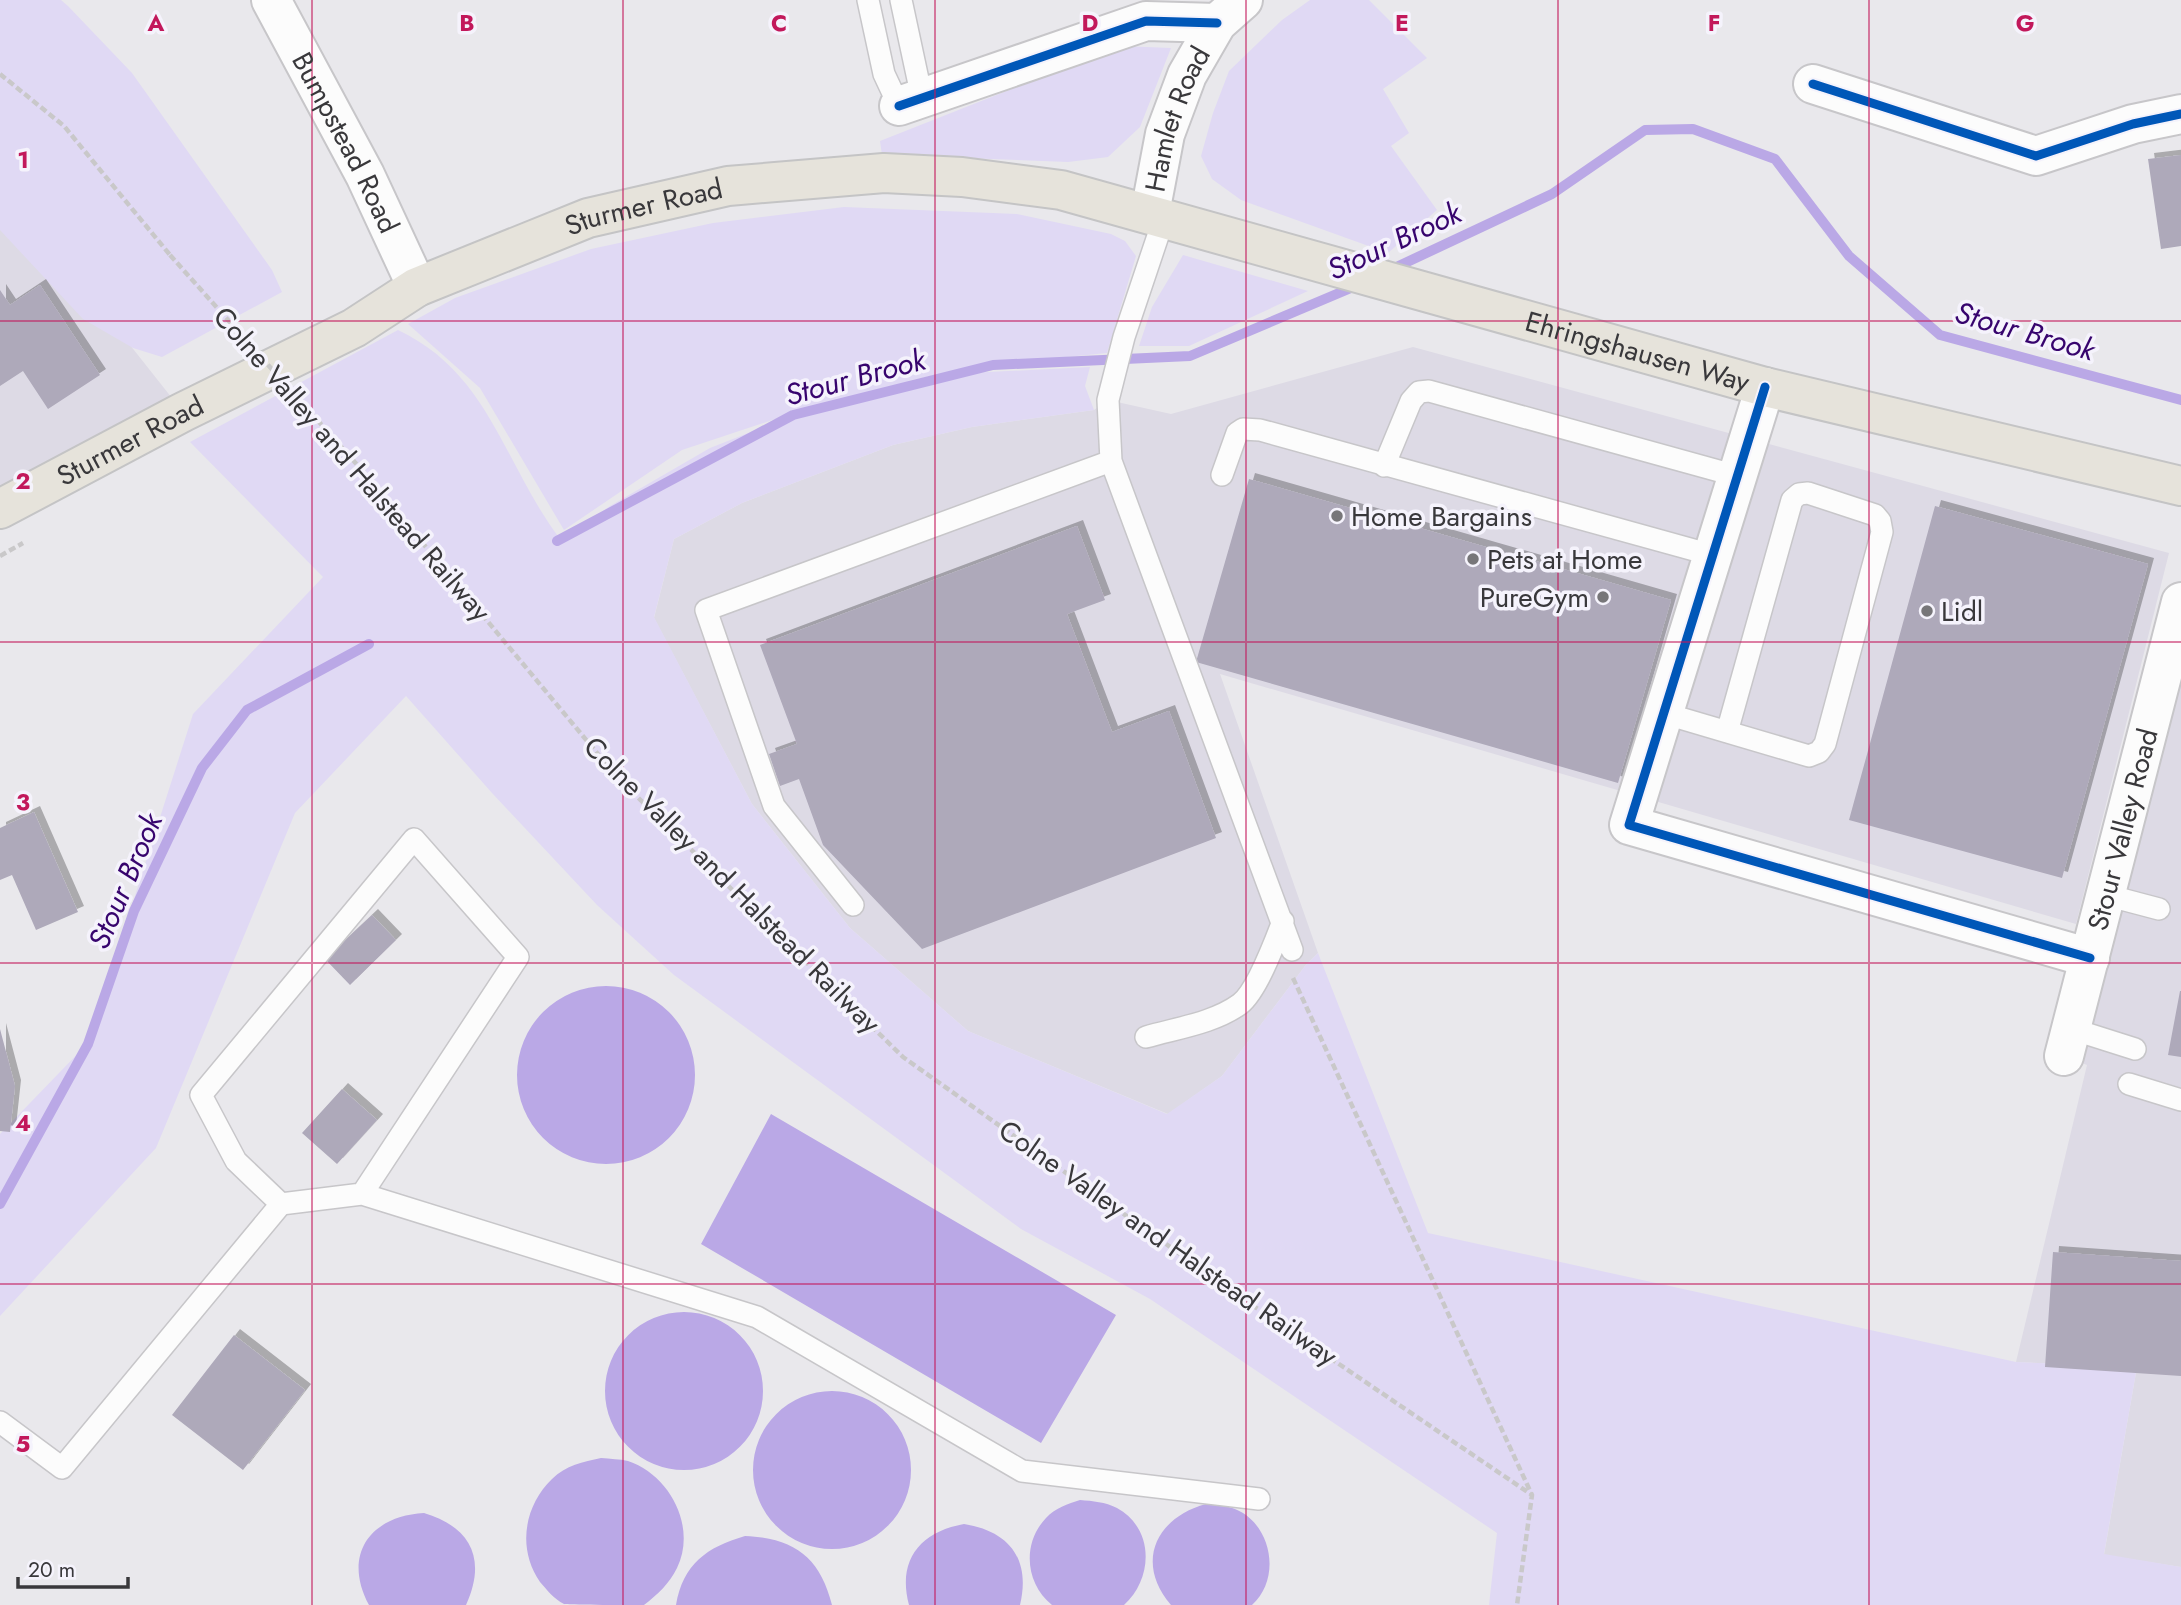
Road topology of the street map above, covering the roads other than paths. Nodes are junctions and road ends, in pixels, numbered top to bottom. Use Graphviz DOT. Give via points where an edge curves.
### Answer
graph roads {
  1 [pos="271,0"];
  2 [pos="868,0"];
  3 [pos="901,0"];
  4 [pos="1230,12"];
  5 [pos="1813,84"];
  6 [pos="911,102"];
  7 [pos="2181,114"];
  8 [pos="1157,216"];
  9 [pos="1341,268"];
  10 [pos="417,286"];
  11 [pos="1765,387"];
  12 [pos="1111,461"];
  13 [pos="1384,466"];
  14 [pos="1222,475"];
  15 [pos="1737,476"];
  16 [pos="2181,486"];
  17 [pos="0,509"];
  18 [pos="1713,555"];
  19 [pos="2181,602"];
  20 [pos="1663,713"];
  21 [pos="1727,732"];
  22 [pos="2106,895"];
  23 [pos="853,905"];
  24 [pos="2159,909"];
  25 [pos="1283,921"];
  26 [pos="1292,950"];
  27 [pos="2090,958"];
  28 [pos="1146,1037"];
  29 [pos="2068,1042"];
  30 [pos="2135,1049"];
  31 [pos="2129,1084"];
  32 [pos="2181,1101"];
  33 [pos="362,1194"];
  34 [pos="281,1204"];
  35 [pos="0,1422"];
  36 [pos="1259,1500"];
  1 -- 10 [label="street, Bumpstead Road" via="365,175"];
  2 -- 6 [label="lane" via="884,74"];
  3 -- 6 [label="lane"];
  4 -- 6 [label="street" via="1146,20"];
  4 -- 8 [label="street, Hamlet Road" via="1187,75 1165,134"];
  5 -- 7 [label="street" via="2036,156 2133,124"];
  8 -- 9 [label="main road, Sturmer Road"];
  8 -- 10 [label="main road, Sturmer Road" via="1060,190 962,177 821,176 728,186 588,218"];
  8 -- 12 [label="lane" via="1108,400"];
  9 -- 11 [label="main road, Ehringshausen Way"];
  10 -- 17 [label="main road, Sturmer Road" via="354,328"];
  11 -- 15 [label="street"];
  11 -- 16 [label="main road, Ehringshausen Way"];
  12 -- 23 [label="lane" via="706,610 774,806"];
  12 -- 25 [label="lane"];
  13 -- 14 [label="lane" via="1243,429 1237,433"];
  13 -- 15 [label="lane" via="1411,401 1419,392 1429,391"];
  13 -- 18 [label="lane"];
  15 -- 18 [label="street"];
  18 -- 20 [label="street"];
  19 -- 22 [label="street, Stour Valley Road"];
  20 -- 21 [label="lane"];
  20 -- 27 [label="street" via="1629,825"];
  21 -- 21 [label="lane" via="1809,756 1825,744 1882,533 1875,515 1808,494 1792,500"];
  22 -- 24 [label="lane"];
  22 -- 27 [label="street, Stour Valley Road"];
  25 -- 26 [label="lane"];
  25 -- 28 [label="lane" via="1266,965 1242,1003 1218,1016"];
  27 -- 29 [label="street, Stour Valley Road"];
  29 -- 30 [label="lane"];
  31 -- 32 [label="lane"];
  33 -- 34 [label="lane"];
  33 -- 34 [label="lane" via="518,957 414,839 201,1095 236,1161"];
  33 -- 36 [label="lane" via="757,1317 1022,1471"];
  34 -- 35 [label="lane" via="62,1468"];
}
